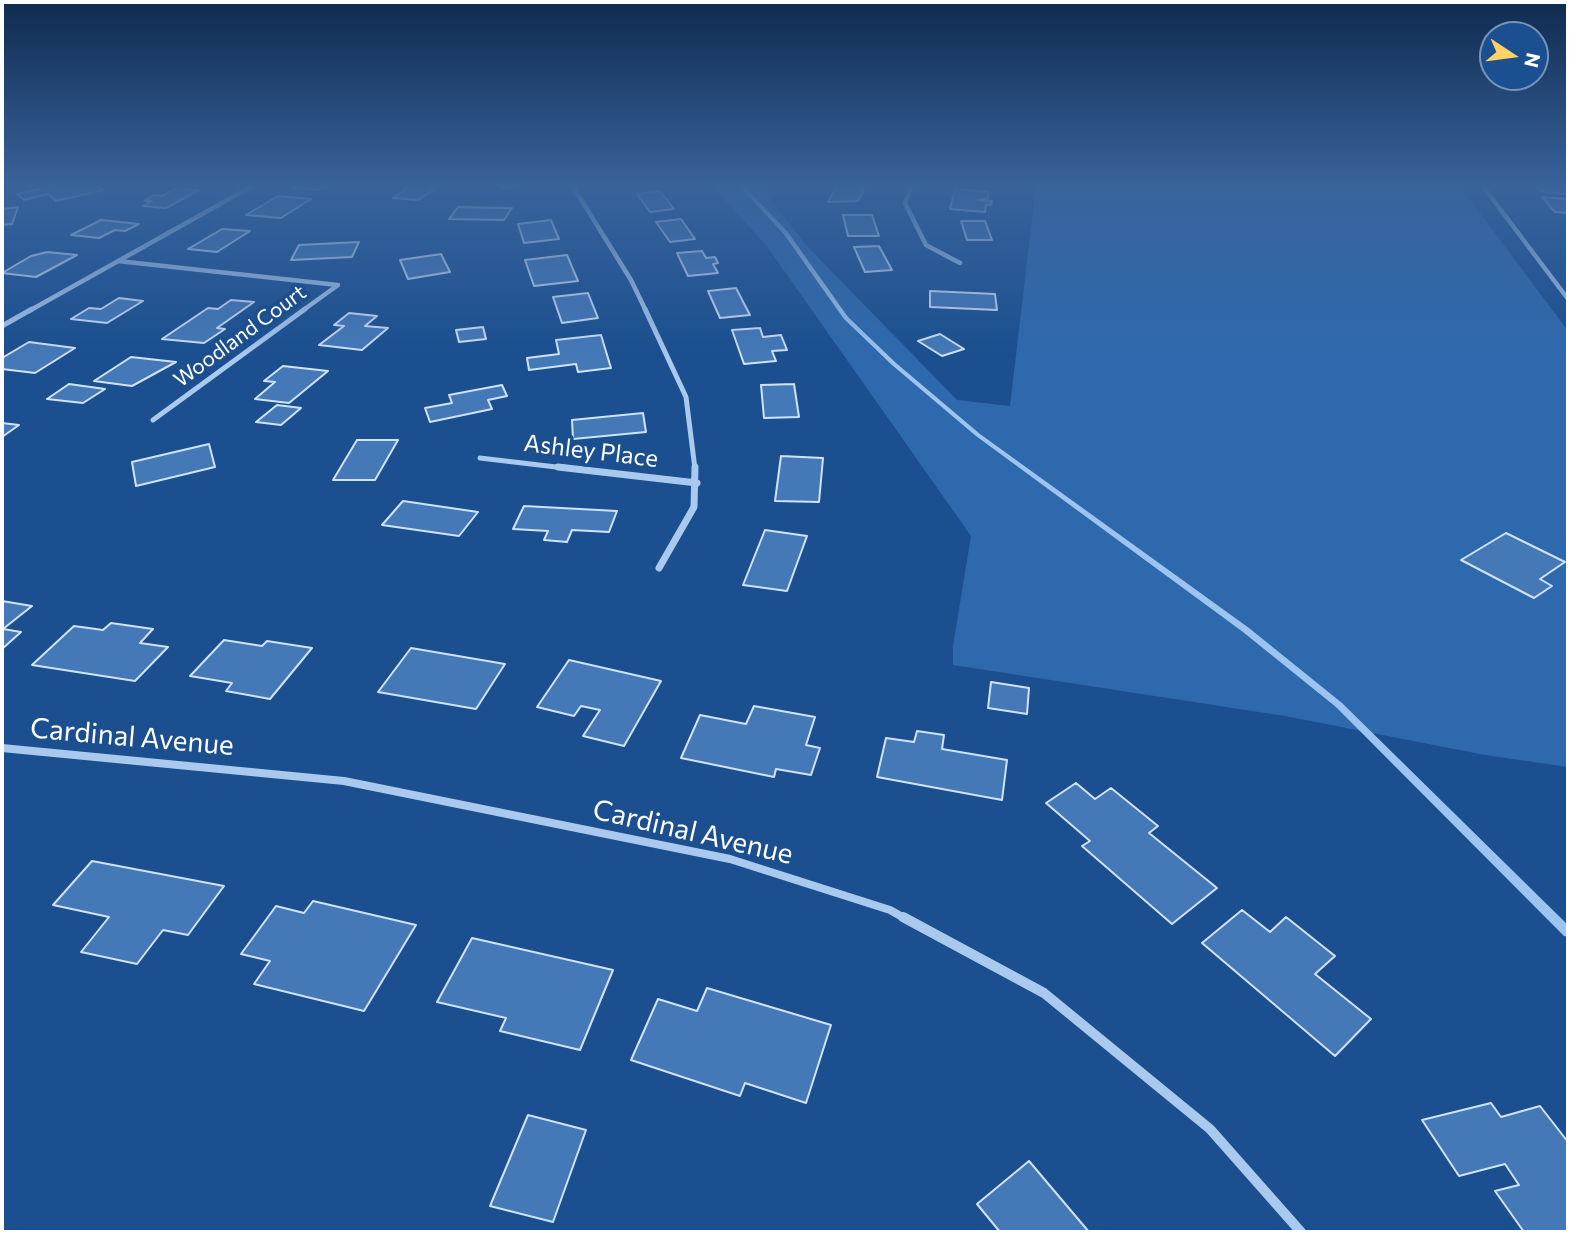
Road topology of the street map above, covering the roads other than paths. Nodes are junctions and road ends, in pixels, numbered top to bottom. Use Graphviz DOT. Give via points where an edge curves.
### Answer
graph roads {
  1 [pos="151,243"];
  2 [pos="608,243"];
  3 [pos="925,243"];
  4 [pos="1525,243"];
  5 [pos="118,261"];
  6 [pos="960,263"];
  7 [pos="1568,299"];
  8 [pos="2,326"];
  9 [pos="153,420"];
  10 [pos="480,458"];
  11 [pos="697,483"];
  12 [pos="659,568"];
  13 [pos="2,748"];
  14 [pos="1301,1232"];
  1 -- 5 [label="street"];
  2 -- 11 [label="street" via="631,280 686,397"];
  3 -- 6 [label="street"];
  4 -- 7 [label="street"];
  5 -- 8 [label="street"];
  5 -- 9 [label="street, Woodland Court" via="338,285"];
  10 -- 11 [label="street, Ashley Place"];
  11 -- 12 [label="street" via="694,507"];
  13 -- 14 [label="street, Cardinal Avenue" via="344,781 730,859 890,910 1044,993 1210,1129"];
}
